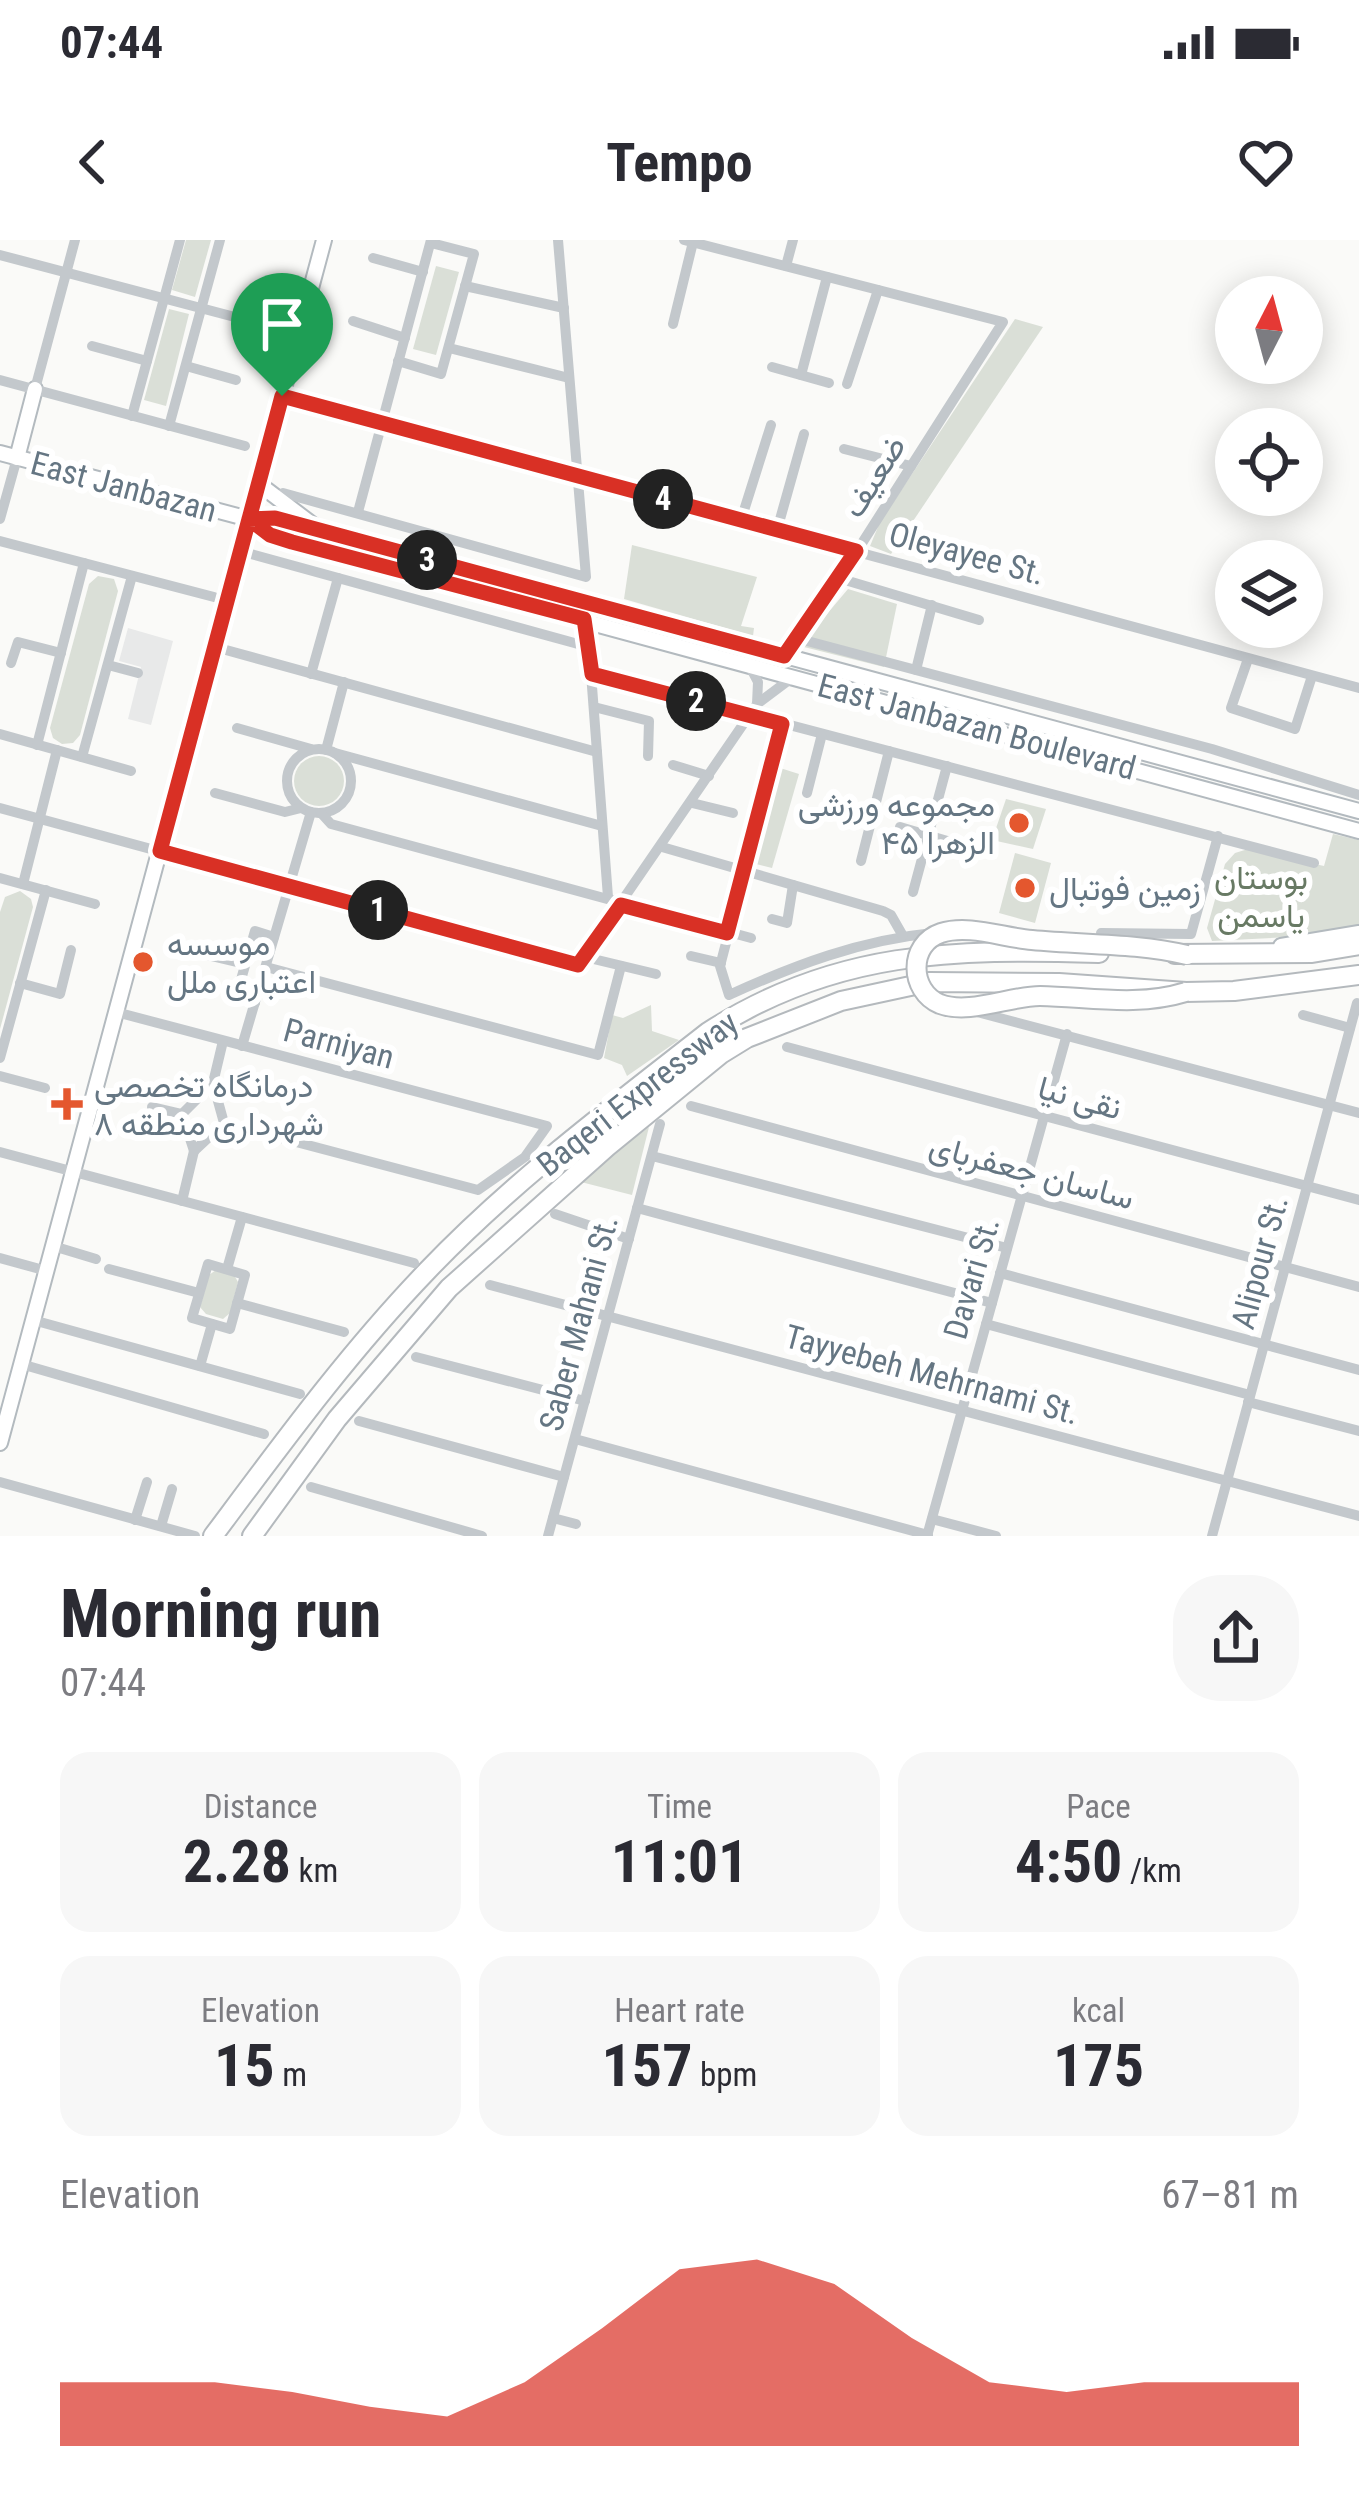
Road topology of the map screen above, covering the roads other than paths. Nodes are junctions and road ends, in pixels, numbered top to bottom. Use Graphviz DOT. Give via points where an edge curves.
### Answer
graph roads {
  1 [pos="75,240"];
  2 [pos="180,240"];
  3 [pos="220,240"];
  4 [pos="324,240"];
  5 [pos="558,240"];
  6 [pos="793,240"];
  7 [pos="431,241"];
  8 [pos="689,241"];
  9 [pos="0,254"];
  10 [pos="373,258"];
  11 [pos="786,266"];
  12 [pos="67,272"];
  13 [pos="423,272"];
  14 [pos="827,277"];
  15 [pos="465,286"];
  16 [pos="878,290"];
  17 [pos="164,298"];
  18 [pos="201,308"];
  19 [pos="563,308"];
  20 [pos="352,321"];
  21 [pos="673,324"];
  22 [pos="299,334"];
  23 [pos="405,338"];
  24 [pos="92,346"];
  25 [pos="449,348"];
  26 [pos="147,361"];
  27 [pos="398,361"];
  28 [pos="186,366"];
  29 [pos="772,367"];
  30 [pos="801,375"];
  31 [pos="569,378"];
  32 [pos="0,380"];
  33 [pos="236,380"];
  34 [pos="830,382"];
  35 [pos="847,385"];
  36 [pos="35,389"];
  37 [pos="282,396"];
  38 [pos="132,416"];
  39 [pos="381,423"];
  40 [pos="771,425"];
  41 [pos="169,426"];
  42 [pos="804,434"];
  43 [pos="244,446"];
  44 [pos="844,449"];
  45 [pos="0,453"];
  46 [pos="17,458"];
  47 [pos="910,466"];
  48 [pos="578,477"];
  49 [pos="259,484"];
  50 [pos="283,493"];
  51 [pos="358,512"];
  52 [pos="0,516"];
  53 [pos="249,519"];
  54 [pos="741,520"];
  55 [pos="776,530"];
  56 [pos="320,532"];
  57 [pos="0,542"];
  58 [pos="241,551"];
  59 [pos="856,551"];
  60 [pos="84,563"];
  61 [pos="132,576"];
  62 [pos="338,578"];
  63 [pos="844,580"];
  64 [pos="214,597"];
  65 [pos="932,605"];
  66 [pos="584,619"];
  67 [pos="980,620"];
  68 [pos="796,638"];
  69 [pos="215,646"];
  70 [pos="589,647"];
  71 [pos="61,653"];
  72 [pos="784,656"];
  73 [pos="1248,659"];
  74 [pos="11,663"];
  75 [pos="748,663"];
  76 [pos="107,665"];
  77 [pos="916,670"];
  78 [pos="138,673"];
  79 [pos="311,674"];
  80 [pos="592,674"];
  81 [pos="796,676"];
  82 [pos="1312,676"];
  83 [pos="344,682"];
  84 [pos="1359,688"];
  85 [pos="594,707"];
  86 [pos="754,710"];
  87 [pos="782,724"];
  88 [pos="238,728"];
  89 [pos="0,734"];
  90 [pos="822,734"];
  91 [pos="37,745"];
  92 [pos="57,751"];
  93 [pos="325,751"];
  94 [pos="889,751"];
  95 [pos="597,752"];
  96 [pos="648,756"];
  97 [pos="82,758"];
  98 [pos="673,765"];
  99 [pos="947,766"];
  100 [pos="131,771"];
  101 [pos="709,776"];
  102 [pos="215,793"];
  103 [pos="807,793"];
  104 [pos="1359,795"];
  105 [pos="692,803"];
  106 [pos="0,808"];
  107 [pos="311,811"];
  108 [pos="1359,811"];
  109 [pos="733,813"];
  110 [pos="40,819"];
  111 [pos="602,826"];
  112 [pos="900,827"];
  113 [pos="1359,831"];
  114 [pos="928,835"];
  115 [pos="1218,836"];
  116 [pos="961,845"];
  117 [pos="662,847"];
  118 [pos="160,851"];
  119 [pos="861,861"];
  120 [pos="1314,863"];
  121 [pos="744,870"];
  122 [pos="0,879"];
  123 [pos="23,884"];
  124 [pos="794,885"];
  125 [pos="289,886"];
  126 [pos="46,890"];
  127 [pos="913,892"];
  128 [pos="608,897"];
  129 [pos="95,904"];
  130 [pos="621,905"];
  131 [pos="772,919"];
  132 [pos="966,931"];
  133 [pos="727,933"];
  134 [pos="1101,933"];
  135 [pos="1359,933"];
  136 [pos="903,936"];
  137 [pos="274,937"];
  138 [pos="751,938"];
  139 [pos="1359,945"];
  140 [pos="71,950"];
  141 [pos="194,952"];
  142 [pos="1187,955"];
  143 [pos="691,956"];
  144 [pos="1240,956"];
  145 [pos="581,961"];
  146 [pos="721,963"];
  147 [pos="245,964"];
  148 [pos="621,966"];
  149 [pos="266,967"];
  150 [pos="656,974"];
  151 [pos="1359,976"];
  152 [pos="20,983"];
  153 [pos="1186,992"];
  154 [pos="255,1003"];
  155 [pos="1358,1003"];
  156 [pos="116,1012"];
  157 [pos="976,1012"];
  158 [pos="1303,1015"];
  159 [pos="1350,1028"];
  160 [pos="1066,1034"];
  161 [pos="224,1041"];
  162 [pos="242,1046"];
  163 [pos="787,1047"];
  164 [pos="1345,1047"];
  165 [pos="1359,1051"];
  166 [pos="0,1058"];
  167 [pos="0,1076"];
  168 [pos="213,1083"];
  169 [pos="45,1088"];
  170 [pos="1330,1105"];
  171 [pos="692,1106"];
  172 [pos="152,1107"];
  173 [pos="1359,1113"];
  174 [pos="182,1114"];
  175 [pos="1044,1116"];
  176 [pos="224,1124"];
  177 [pos="660,1124"];
  178 [pos="194,1151"];
  179 [pos="0,1152"];
  180 [pos="652,1156"];
  181 [pos="73,1171"];
  182 [pos="1307,1186"];
  183 [pos="1022,1196"];
  184 [pos="1359,1200"];
  185 [pos="182,1201"];
  186 [pos="638,1208"];
  187 [pos="555,1214"];
  188 [pos="242,1217"];
  189 [pos="629,1239"];
  190 [pos="53,1246"];
  191 [pos="1007,1248"];
  192 [pos="0,1258"];
  193 [pos="96,1258"];
  194 [pos="415,1263"];
  195 [pos="1285,1267"];
  196 [pos="109,1269"];
  197 [pos="227,1269"];
  198 [pos="46,1270"];
  199 [pos="1000,1274"];
  200 [pos="490,1285"];
  201 [pos="1359,1287"];
  202 [pos="199,1293"];
  203 [pos="992,1303"];
  204 [pos="237,1304"];
  205 [pos="608,1316"];
  206 [pos="33,1319"];
  207 [pos="212,1324"];
  208 [pos="986,1324"];
  209 [pos="344,1332"];
  210 [pos="1264,1344"];
  211 [pos="416,1357"];
  212 [pos="21,1364"];
  213 [pos="200,1366"];
  214 [pos="1359,1370"];
  215 [pos="300,1394"];
  216 [pos="1249,1398"];
  217 [pos="585,1401"];
  218 [pos="962,1410"];
  219 [pos="359,1421"];
  220 [pos="1359,1431"];
  221 [pos="265,1434"];
  222 [pos="574,1439"];
  223 [pos="0,1443"];
  224 [pos="564,1477"];
  225 [pos="1227,1480"];
  226 [pos="0,1482"];
  227 [pos="147,1482"];
  228 [pos="311,1487"];
  229 [pos="172,1489"];
  230 [pos="1359,1516"];
  231 [pos="553,1518"];
  232 [pos="932,1519"];
  233 [pos="139,1521"];
  234 [pos="576,1524"];
  235 [pos="160,1526"];
  236 [pos="139,1536"];
  237 [pos="195,1536"];
  238 [pos="213,1536"];
  239 [pos="252,1536"];
  240 [pos="482,1536"];
  241 [pos="548,1536"];
  242 [pos="927,1536"];
  243 [pos="996,1536"];
  244 [pos="1212,1536"];
  1 -- 12 [label="street"];
  2 -- 17 [label="street"];
  3 -- 18 [label="street"];
  4 -- 22 [label="main road"];
  5 -- 19 [label="street"];
  6 -- 11 [label="street"];
  7 -- 13 [label="street"];
  7 -- 15 [label="street" via="474,254"];
  8 -- 11 [label="street"];
  8 -- 21 [label="street"];
  9 -- 12 [label="street"];
  10 -- 13 [label="street"];
  11 -- 14 [label="street"];
  12 -- 17 [label="street"];
  12 -- 36 [label="street"];
  13 -- 23 [label="street"];
  14 -- 16 [label="street"];
  14 -- 30 [label="street"];
  15 -- 19 [label="street"];
  15 -- 25 [label="street"];
  16 -- 35 [label="street"];
  16 -- 47 [label="street, ضعیف" via="1003,322"];
  17 -- 18 [label="street"];
  17 -- 26 [label="street"];
  18 -- 22 [label="street"];
  18 -- 28 [label="street"];
  19 -- 31 [label="street"];
  20 -- 23 [label="street"];
  22 -- 37 [label="main road"];
  23 -- 27 [label="street"];
  24 -- 26 [label="street"];
  25 -- 27 [label="street" via="442,374"];
  25 -- 31 [label="street"];
  26 -- 38 [label="street"];
  27 -- 39 [label="street"];
  28 -- 33 [label="street"];
  28 -- 41 [label="street"];
  29 -- 30 [label="street"];
  30 -- 34 [label="street"];
  31 -- 48 [label="street"];
  32 -- 36 [label="street"];
  36 -- 38 [label="street"];
  36 -- 46 [label="main road"];
  37 -- 39 [label="street, Oleyayee St."];
  37 -- 49 [label="main road"];
  38 -- 41 [label="street"];
  39 -- 48 [label="street, Oleyayee St."];
  39 -- 51 [label="street"];
  40 -- 54 [label="street"];
  41 -- 43 [label="street"];
  42 -- 55 [label="street"];
  44 -- 47 [label="street"];
  45 -- 46 [label="main road, East Janbazan"];
  46 -- 52 [label="street"];
  46 -- 53 [label="main road, East Janbazan"];
  47 -- 59 [label="street, ضعیف"];
  48 -- 51 [label="street" via="586,577"];
  48 -- 54 [label="street, Oleyayee St."];
  49 -- 53 [label="main road"];
  49 -- 56 [label="main road"];
  50 -- 51 [label="street"];
  53 -- 56 [label="main road, East Janbazan Boulevard"];
  53 -- 58 [label="main road"];
  53 -- 66 [label="main road, East Janbazan Boulevard" via="292,542"];
  54 -- 55 [label="street, Oleyayee St."];
  55 -- 59 [label="street, Oleyayee St."];
  56 -- 72 [label="main road, East Janbazan Boulevard"];
  57 -- 60 [label="street"];
  58 -- 62 [label="street"];
  58 -- 69 [label="main road"];
  59 -- 68 [label="street, ضعیف"];
  59 -- 73 [label="street, Oleyayee St."];
  60 -- 61 [label="street"];
  60 -- 71 [label="street"];
  61 -- 64 [label="street"];
  61 -- 76 [label="street"];
  62 -- 70 [label="street"];
  62 -- 79 [label="street"];
  63 -- 65 [label="street"];
  65 -- 67 [label="street"];
  65 -- 77 [label="street"];
  66 -- 70 [label="street"];
  66 -- 75 [label="main road, East Janbazan Boulevard"];
  68 -- 72 [label="street, ضعیف"];
  68 -- 77 [label="street"];
  69 -- 79 [label="street"];
  69 -- 118 [label="main road"];
  70 -- 80 [label="street"];
  71 -- 74 [label="street" via="18,641"];
  71 -- 91 [label="street"];
  72 -- 108 [label="main road, East Janbazan Boulevard"];
  73 -- 82 [label="street, Oleyayee St."];
  73 -- 82 [label="street" via="1231,708 1295,729"];
  75 -- 81 [label="main road, East Janbazan Boulevard"];
  75 -- 86 [label="street" via="758,682"];
  76 -- 78 [label="street"];
  76 -- 97 [label="street"];
  77 -- 104 [label="street"];
  79 -- 83 [label="street"];
  80 -- 85 [label="street"];
  80 -- 86 [label="street"];
  81 -- 86 [label="street"];
  81 -- 113 [label="main road, East Janbazan Boulevard"];
  82 -- 84 [label="street, Oleyayee St."];
  83 -- 93 [label="street"];
  83 -- 95 [label="street"];
  85 -- 95 [label="street"];
  85 -- 96 [label="street" via="649,721"];
  86 -- 87 [label="street"];
  86 -- 101 [label="street"];
  87 -- 90 [label="street"];
  87 -- 121 [label="street"];
  88 -- 93 [label="street"];
  89 -- 91 [label="street"];
  90 -- 94 [label="street"];
  90 -- 103 [label="street"];
  91 -- 92 [label="street"];
  92 -- 97 [label="street"];
  92 -- 110 [label="street"];
  93 -- 107 [label="street" via="296,760 287,779"];
  93 -- 107 [label="street" via="349,768 350,788 340,806"];
  93 -- 111 [label="street"];
  94 -- 99 [label="street"];
  94 -- 119 [label="street"];
  95 -- 111 [label="street"];
  97 -- 100 [label="street"];
  98 -- 101 [label="street"];
  99 -- 114 [label="street"];
  99 -- 115 [label="street"];
  101 -- 105 [label="street"];
  102 -- 107 [label="street"];
  105 -- 109 [label="street"];
  105 -- 117 [label="street"];
  106 -- 110 [label="street"];
  107 -- 125 [label="street"];
  107 -- 128 [label="street" via="331,824"];
  110 -- 118 [label="street"];
  110 -- 123 [label="street"];
  111 -- 128 [label="street"];
  112 -- 114 [label="street"];
  114 -- 116 [label="street"];
  114 -- 127 [label="street"];
  115 -- 120 [label="street"];
  115 -- 134 [label="street" via="1191,934"];
  117 -- 121 [label="street"];
  117 -- 130 [label="street"];
  118 -- 125 [label="street"];
  118 -- 156 [label="main road"];
  121 -- 124 [label="street"];
  121 -- 133 [label="street"];
  122 -- 123 [label="street"];
  123 -- 126 [label="street"];
  124 -- 131 [label="street" via="787,923"];
  124 -- 136 [label="street" via="883,911"];
  125 -- 137 [label="street"];
  125 -- 145 [label="street"];
  126 -- 129 [label="street"];
  126 -- 152 [label="street"];
  128 -- 130 [label="street"];
  130 -- 133 [label="street"];
  130 -- 145 [label="street"];
  132 -- 136 [label="street"];
  133 -- 138 [label="street"];
  133 -- 146 [label="street"];
  135 -- 144 [label="main road"];
  136 -- 146 [label="street" via="813,958 729,995"];
  137 -- 147 [label="street" via="255,931"];
  137 -- 149 [label="street"];
  139 -- 144 [label="highway, Baqeri Expressway"];
  140 -- 152 [label="street" via="60,994"];
  141 -- 147 [label="street"];
  142 -- 144 [label="highway, Baqeri Expressway"];
  142 -- 153 [label="highway, bridge" via="956,931 933,937 916,967 926,994 956,1007 1039,996 1146,1002"];
  142 -- 238 [label="highway, Baqeri Expressway" via="928,954 809,981 737,1013 589,1125 429,1268 330,1381"];
  143 -- 146 [label="street"];
  145 -- 148 [label="street"];
  147 -- 154 [label="street" via="236,997"];
  148 -- 149 [label="street" via="598,1055"];
  148 -- 150 [label="street"];
  149 -- 154 [label="street"];
  151 -- 153 [label="highway, Baqeri Expressway"];
  152 -- 166 [label="street"];
  153 -- 239 [label="highway, Baqeri Expressway" via="929,982 841,1001 747,1038 607,1147 449,1288 337,1419"];
  154 -- 162 [label="street"];
  155 -- 159 [label="street, Alipour St."];
  156 -- 161 [label="street, Parniyan"];
  156 -- 181 [label="main road"];
  157 -- 160 [label="street"];
  158 -- 159 [label="street"];
  159 -- 164 [label="street, Alipour St."];
  160 -- 170 [label="street"];
  160 -- 175 [label="street, Davari St."];
  161 -- 162 [label="street, Parniyan"];
  161 -- 168 [label="street"];
  162 -- 176 [label="street, Parniyan" via="548,1126 478,1190"];
  163 -- 175 [label="street, نقی نیا"];
  164 -- 165 [label="street"];
  164 -- 170 [label="street, Alipour St."];
  167 -- 169 [label="street"];
  168 -- 174 [label="street"];
  168 -- 176 [label="street"];
  170 -- 173 [label="street"];
  170 -- 182 [label="street, Alipour St."];
  171 -- 183 [label="street, ساسان جعفربای"];
  172 -- 174 [label="street"];
  174 -- 178 [label="street"];
  175 -- 182 [label="street, نقی نیا"];
  175 -- 183 [label="street, Davari St."];
  176 -- 178 [label="street"];
  177 -- 180 [label="street, Saber Mahani St."];
  178 -- 185 [label="street"];
  179 -- 181 [label="street"];
  180 -- 186 [label="street, Saber Mahani St."];
  180 -- 191 [label="street"];
  181 -- 185 [label="street"];
  181 -- 190 [label="main road"];
  182 -- 184 [label="street, نقی نیا"];
  182 -- 195 [label="street, Alipour St."];
  183 -- 191 [label="street, Davari St."];
  183 -- 195 [label="street, ساسان جعفربای"];
  185 -- 188 [label="street"];
  186 -- 189 [label="street, Saber Mahani St."];
  186 -- 203 [label="street"];
  187 -- 189 [label="street"];
  188 -- 194 [label="street"];
  188 -- 197 [label="street"];
  189 -- 205 [label="street, Saber Mahani St."];
  190 -- 193 [label="street"];
  190 -- 198 [label="main road"];
  191 -- 199 [label="street, Davari St."];
  192 -- 198 [label="street"];
  195 -- 201 [label="street, ساسان جعفربای"];
  195 -- 210 [label="street, Alipour St."];
  196 -- 202 [label="street"];
  197 -- 202 [label="street" via="208,1264"];
  197 -- 204 [label="street" via="245,1275"];
  198 -- 206 [label="main road"];
  199 -- 203 [label="street, Davari St."];
  199 -- 210 [label="street"];
  200 -- 205 [label="street, Tayyebeh Mehrnami St."];
  202 -- 207 [label="street" via="192,1318"];
  203 -- 208 [label="street, Davari St."];
  204 -- 207 [label="street" via="230,1329"];
  204 -- 209 [label="street"];
  205 -- 217 [label="street, Saber Mahani St."];
  205 -- 218 [label="street, Tayyebeh Mehrnami St."];
  206 -- 212 [label="main road"];
  206 -- 213 [label="street"];
  207 -- 213 [label="street"];
  208 -- 216 [label="street"];
  208 -- 218 [label="street, Davari St."];
  210 -- 214 [label="street"];
  210 -- 216 [label="street, Alipour St."];
  211 -- 217 [label="street"];
  212 -- 221 [label="street"];
  212 -- 223 [label="main road"];
  213 -- 215 [label="street"];
  216 -- 220 [label="street"];
  216 -- 225 [label="street, Alipour St."];
  217 -- 222 [label="street, Saber Mahani St."];
  218 -- 225 [label="street, Tayyebeh Mehrnami St."];
  218 -- 232 [label="street, Davari St."];
  219 -- 224 [label="street"];
  222 -- 224 [label="street, Saber Mahani St."];
  222 -- 242 [label="street"];
  224 -- 231 [label="street, Saber Mahani St."];
  225 -- 230 [label="street, Tayyebeh Mehrnami St."];
  225 -- 244 [label="street, Alipour St."];
  226 -- 233 [label="street"];
  227 -- 233 [label="street"];
  228 -- 240 [label="street"];
  229 -- 235 [label="street"];
  231 -- 234 [label="street"];
  231 -- 241 [label="street, Saber Mahani St."];
  232 -- 242 [label="street, Davari St."];
  232 -- 243 [label="street"];
  233 -- 235 [label="street"];
  233 -- 236 [label="street"];
  235 -- 237 [label="street"];
}
